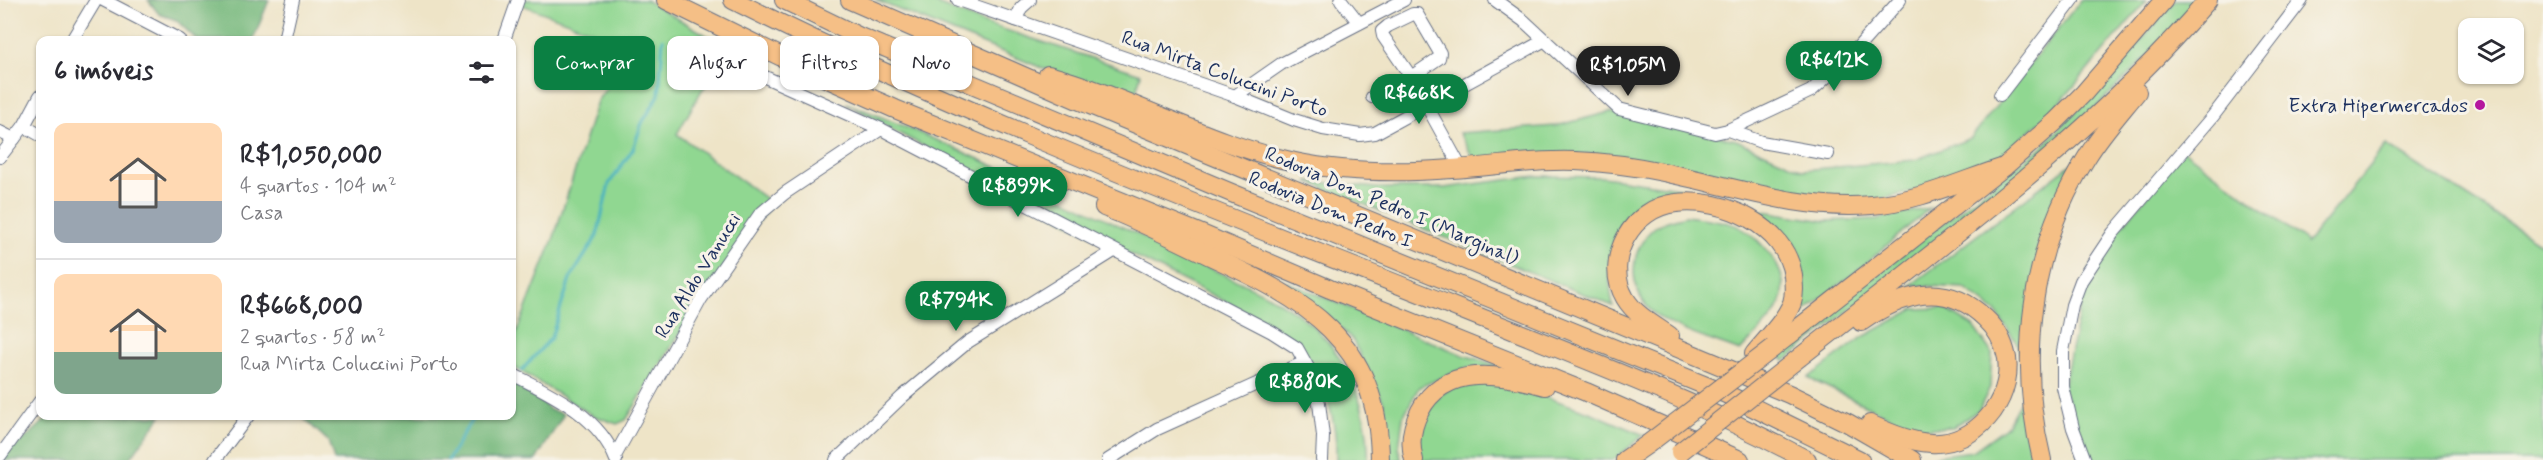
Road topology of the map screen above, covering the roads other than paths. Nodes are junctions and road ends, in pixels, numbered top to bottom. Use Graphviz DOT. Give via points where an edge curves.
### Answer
graph roads {
  1 [pos="96,0"];
  2 [pos="102,0"];
  3 [pos="293,0"];
  4 [pos="518,0"];
  5 [pos="666,0"];
  6 [pos="733,0"];
  7 [pos="784,0"];
  8 [pos="802,0"];
  9 [pos="850,0"];
  10 [pos="958,0"];
  11 [pos="1030,0"];
  12 [pos="1341,0"];
  13 [pos="1404,0"];
  14 [pos="1495,0"];
  15 [pos="1900,0"];
  16 [pos="2073,0"];
  17 [pos="2164,0"];
  18 [pos="2302,0"];
  19 [pos="2205,3"];
  20 [pos="1016,21"];
  21 [pos="1359,23"];
  22 [pos="74,36"];
  23 [pos="172,36"];
  24 [pos="286,36"];
  25 [pos="505,36"];
  26 [pos="858,36"];
  27 [pos="858,36"];
  28 [pos="1545,40"];
  29 [pos="879,45"];
  30 [pos="978,55"];
  31 [pos="1411,77"];
  32 [pos="768,78"];
  33 [pos="2000,95"];
  34 [pos="1235,96"];
  35 [pos="1372,96"];
  36 [pos="36,104"];
  37 [pos="1424,105"];
  38 [pos="895,109"];
  39 [pos="24,126"];
  40 [pos="881,129"];
  41 [pos="1728,130"];
  42 [pos="0,132"];
  43 [pos="36,133"];
  44 [pos="14,139"];
  45 [pos="1828,154"];
  46 [pos="0,157"];
  47 [pos="2004,167"];
  48 [pos="1461,168"];
  49 [pos="1114,250"];
  50 [pos="1701,356"];
  51 [pos="1800,357"];
  52 [pos="1304,363"];
  53 [pos="1743,370"];
  54 [pos="516,376"];
  55 [pos="1586,392"];
  56 [pos="1789,394"];
  57 [pos="36,406"];
  58 [pos="245,420"];
  59 [pos="0,456"];
  60 [pos="616,458"];
  61 [pos="1675,458"];
  62 [pos="215,460"];
  63 [pos="836,460"];
  64 [pos="1108,460"];
  65 [pos="1322,460"];
  66 [pos="1380,460"];
  67 [pos="1414,460"];
  68 [pos="1625,460"];
  69 [pos="1740,460"];
  70 [pos="1807,460"];
  71 [pos="1860,460"];
  72 [pos="1912,460"];
  73 [pos="2042,460"];
  74 [pos="2085,460"];
  1 -- 22 [label="street"];
  2 -- 23 [label="street"];
  3 -- 24 [label="street"];
  4 -- 25 [label="street"];
  5 -- 38 [label="highway"];
  6 -- 70 [label="highway" via="1016,130 1618,373 1710,412"];
  7 -- 26 [label="highway, Rodovia Dom Pedro I"];
  8 -- 27 [label="highway"];
  9 -- 30 [label="highway, Rodovia Dom Pedro I (Marginal)"];
  10 -- 20 [label="street, Rua Mirta Coluccini Porto"];
  11 -- 20 [label="street"];
  12 -- 21 [label="street"];
  13 -- 21 [label="street"];
  14 -- 28 [label="street"];
  15 -- 41 [label="street" via="1811,92"];
  16 -- 33 [label="street"];
  17 -- 47 [label="highway" via="2084,93"];
  18 -- 74 [label="street" via="2213,116 2113,232 2081,281 2063,351 2062,387"];
  19 -- 51 [label="highway" via="2152,63 2035,172"];
  19 -- 73 [label="highway" via="2096,143 2071,184 2047,245 2034,298 2029,360"];
  20 -- 34 [label="street, Rua Mirta Coluccini Porto"];
  21 -- 34 [label="street" via="1281,64"];
  28 -- 37 [label="street, Rua Mirta Coluccini Porto"];
  28 -- 41 [label="street" via="1623,111 1708,132"];
  29 -- 71 [label="highway, Rodovia Dom Pedro I" via="1725,394"];
  30 -- 48 [label="highway" via="1055,77 1239,147 1294,162 1359,172"];
  30 -- 50 [label="highway, Rodovia Dom Pedro I (Marginal)"];
  31 -- 31 [label="street" via="1439,58 1440,53 1418,14 1382,32"];
  31 -- 35 [label="street"];
  31 -- 37 [label="street"];
  32 -- 40 [label="street"];
  34 -- 37 [label="street, Rua Mirta Coluccini Porto" via="1294,120 1360,135 1375,133"];
  36 -- 39 [label="street"];
  37 -- 48 [label="street"];
  38 -- 55 [label="highway"];
  38 -- 66 [label="highway" via="986,156 1258,278 1317,315 1341,339 1364,378 1376,406"];
  39 -- 43 [label="street"];
  39 -- 44 [label="street"];
  40 -- 49 [label="street"];
  40 -- 60 [label="street, Rua Aldo Vanucci" via="760,214 701,299"];
  41 -- 45 [label="street" via="1761,142"];
  42 -- 44 [label="street"];
  44 -- 46 [label="street"];
  47 -- 48 [label="highway" via="1901,200 1855,206 1774,199 1628,165 1554,161"];
  47 -- 53 [label="highway, bridge"];
  49 -- 52 [label="street" via="1272,332 1297,348"];
  49 -- 63 [label="street" via="968,342"];
  50 -- 53 [label="highway" via="1635,312 1618,279 1622,243 1631,228 1642,215 1675,202 1708,204 1747,218 1778,240 1787,255 1794,289 1792,302"];
  50 -- 56 [label="highway, Rodovia Dom Pedro I (Marginal)"];
  51 -- 56 [label="highway" via="1823,347 1886,306 1917,295 1936,294 1968,304 1991,324 2001,339 2007,373 2004,391 1981,425 1965,436 1933,443 1887,432 1830,404"];
  51 -- 61 [label="highway, bridge"];
  52 -- 64 [label="street" via="1157,429"];
  52 -- 65 [label="street" via="1311,373 1319,403"];
  53 -- 68 [label="highway, bridge"];
  54 -- 60 [label="street" via="577,411 603,437"];
  55 -- 67 [label="highway" via="1571,394 1497,375 1457,379 1435,392 1422,408 1412,437"];
  55 -- 69 [label="highway"];
  56 -- 72 [label="highway, Rodovia Dom Pedro I (Marginal)"];
  57 -- 59 [label="street"];
  58 -- 62 [label="street"];
}
